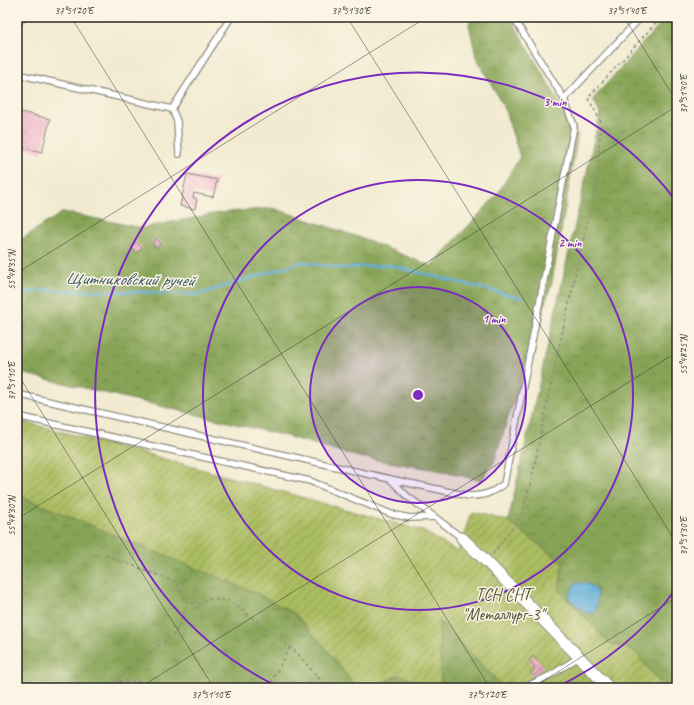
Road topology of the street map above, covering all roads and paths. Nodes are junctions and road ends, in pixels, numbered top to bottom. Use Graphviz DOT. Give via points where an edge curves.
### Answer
graph roads {
  1 [pos="231,17"];
  2 [pos="513,17"];
  3 [pos="641,17"];
  4 [pos="661,17"];
  5 [pos="17,74"];
  6 [pos="564,99"];
  7 [pos="172,109"];
  8 [pos="179,154"];
  9 [pos="17,394"];
  10 [pos="17,416"];
  11 [pos="390,479"];
  12 [pos="434,517"];
  13 [pos="462,538"];
  14 [pos="105,555"];
  15 [pos="487,562"];
  16 [pos="187,602"];
  17 [pos="290,647"];
  18 [pos="579,657"];
  19 [pos="117,681"];
  20 [pos="110,688"];
  21 [pos="158,688"];
  22 [pos="270,688"];
  23 [pos="327,688"];
  24 [pos="523,688"];
  25 [pos="609,688"];
  1 -- 7 [label="lane"];
  2 -- 6 [label="lane"];
  3 -- 6 [label="lane"];
  4 -- 15 [label="path" via="588,98 601,122 597,179 531,482 521,517"];
  5 -- 7 [label="lane"];
  6 -- 11 [label="lane" via="574,126 504,484 482,496 469,496"];
  7 -- 8 [label="lane" via="177,121"];
  9 -- 11 [label="lane"];
  10 -- 12 [label="lane" via="310,481 391,514 410,518"];
  11 -- 12 [label="lane"];
  12 -- 13 [label="lane"];
  13 -- 15 [label="street"];
  14 -- 16 [label="path" via="176,582"];
  15 -- 18 [label="street"];
  16 -- 17 [label="path" via="200,604 210,599 230,601"];
  16 -- 19 [label="path" via="181,622 173,636 140,659"];
  17 -- 22 [label="path"];
  17 -- 23 [label="path"];
  18 -- 24 [label="lane" via="551,675"];
  18 -- 25 [label="street"];
  19 -- 20 [label="path"];
  19 -- 21 [label="path" via="139,681"];
}
